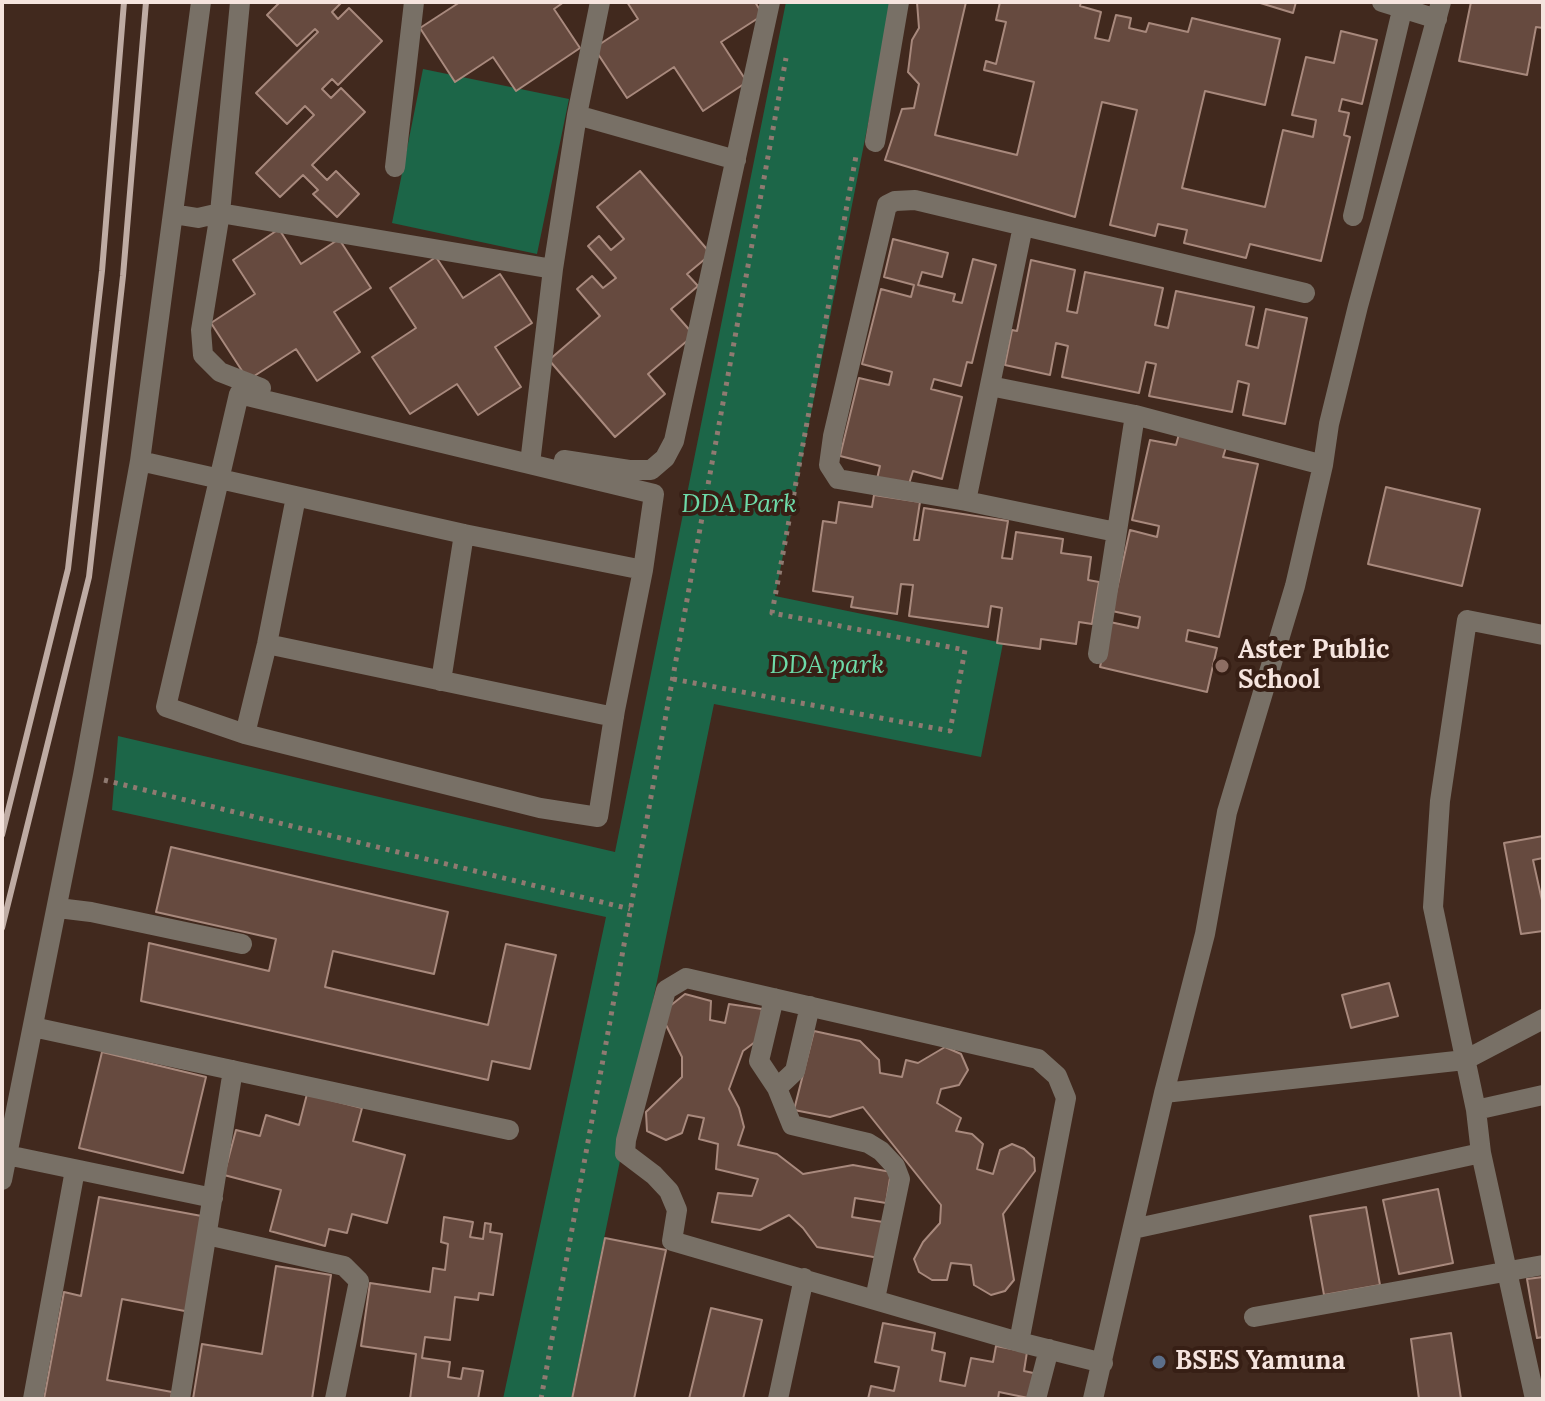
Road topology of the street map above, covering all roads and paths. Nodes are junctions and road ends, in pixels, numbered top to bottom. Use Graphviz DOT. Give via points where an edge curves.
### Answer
graph roads {
  1 [pos="201,2"];
  2 [pos="240,2"];
  3 [pos="414,2"];
  4 [pos="600,2"];
  5 [pos="770,2"];
  6 [pos="899,2"];
  7 [pos="1396,4"];
  8 [pos="1439,11"];
  9 [pos="788,48"];
  10 [pos="577,115"];
  11 [pos="875,142"];
  12 [pos="736,160"];
  13 [pos="395,167"];
  14 [pos="220,213"];
  15 [pos="173,214"];
  16 [pos="1353,216"];
  17 [pos="1023,226"];
  18 [pos="553,269"];
  19 [pos="1305,293"];
  20 [pos="990,386"];
  21 [pos="1135,415"];
  22 [pos="531,455"];
  23 [pos="140,461"];
  24 [pos="1323,465"];
  25 [pos="219,478"];
  26 [pos="296,497"];
  27 [pos="966,501"];
  28 [pos="1116,532"];
  29 [pos="464,534"];
  30 [pos="643,570"];
  31 [pos="1543,635"];
  32 [pos="267,644"];
  33 [pos="1098,654"];
  34 [pos="441,681"];
  35 [pos="614,717"];
  36 [pos="245,734"];
  37 [pos="83,775"];
  38 [pos="58,908"];
  39 [pos="631,910"];
  40 [pos="242,944"];
  41 [pos="774,998"];
  42 [pos="810,1006"];
  43 [pos="1543,1019"];
  44 [pos="33,1027"];
  45 [pos="1465,1060"];
  46 [pos="233,1070"];
  47 [pos="777,1088"];
  48 [pos="1164,1093"];
  49 [pos="1543,1095"];
  50 [pos="1476,1110"];
  51 [pos="509,1130"];
  52 [pos="1481,1153"];
  53 [pos="7,1155"];
  54 [pos="75,1170"];
  55 [pos="2,1180"];
  56 [pos="213,1198"];
  57 [pos="1133,1229"];
  58 [pos="207,1235"];
  59 [pos="1543,1265"];
  60 [pos="1508,1269"];
  61 [pos="804,1278"];
  62 [pos="875,1299"];
  63 [pos="1254,1317"];
  64 [pos="1019,1342"];
  65 [pos="1049,1349"];
  66 [pos="1103,1363"];
  67 [pos="33,1399"];
  68 [pos="180,1399"];
  69 [pos="335,1399"];
  70 [pos="541,1399"];
  71 [pos="778,1399"];
  72 [pos="1036,1399"];
  73 [pos="1093,1399"];
  74 [pos="1535,1399"];
  1 -- 15 [label="street"];
  2 -- 14 [label="street"];
  3 -- 13 [label="street"];
  4 -- 10 [label="street"];
  5 -- 12 [label="street"];
  6 -- 11 [label="street"];
  7 -- 8 [label="street"];
  7 -- 16 [label="street"];
  8 -- 24 [label="street" via="1358,306"];
  9 -- 39 [label="path"];
  10 -- 12 [label="street"];
  10 -- 18 [label="street"];
  12 -- 22 [label="street" via="674,441 665,458 651,470 629,470"];
  14 -- 15 [label="street" via="198,218"];
  14 -- 18 [label="street"];
  14 -- 22 [label="street" via="201,330 203,355 220,372 246,384"];
  15 -- 23 [label="street"];
  17 -- 19 [label="street"];
  17 -- 20 [label="street"];
  17 -- 27 [label="street" via="915,200 887,205 833,436 829,465 838,479"];
  18 -- 22 [label="street"];
  20 -- 21 [label="street"];
  20 -- 27 [label="street"];
  21 -- 24 [label="street"];
  21 -- 28 [label="street"];
  23 -- 25 [label="street"];
  23 -- 37 [label="street"];
  24 -- 48 [label="street" via="1295,586 1227,812 1205,934"];
  25 -- 26 [label="street"];
  25 -- 30 [label="street" via="239,394 654,494"];
  25 -- 36 [label="street" via="166,707"];
  26 -- 29 [label="street"];
  26 -- 32 [label="street"];
  27 -- 28 [label="street"];
  28 -- 33 [label="street"];
  29 -- 30 [label="street"];
  29 -- 34 [label="street"];
  30 -- 35 [label="street"];
  31 -- 45 [label="street" via="1467,620 1440,801 1433,907"];
  32 -- 34 [label="street"];
  32 -- 36 [label="street"];
  34 -- 35 [label="street"];
  35 -- 36 [label="street" via="598,817 540,808"];
  37 -- 38 [label="street"];
  37 -- 39 [label="path"];
  38 -- 40 [label="street"];
  38 -- 44 [label="street"];
  39 -- 70 [label="path"];
  41 -- 42 [label="street"];
  41 -- 47 [label="street" via="759,1061"];
  41 -- 61 [label="street" via="686,978 666,990 625,1153 669,1191 677,1210 672,1241"];
  42 -- 47 [label="street" via="795,1071"];
  42 -- 64 [label="street" via="1038,1059 1057,1076 1066,1098"];
  43 -- 45 [label="street"];
  44 -- 46 [label="street"];
  44 -- 53 [label="street"];
  45 -- 48 [label="street"];
  45 -- 50 [label="street"];
  46 -- 51 [label="street"];
  46 -- 56 [label="street"];
  47 -- 62 [label="street" via="792,1125 868,1143 895,1166 900,1179"];
  48 -- 57 [label="street"];
  49 -- 50 [label="street"];
  50 -- 52 [label="street"];
  52 -- 57 [label="street"];
  52 -- 60 [label="street"];
  53 -- 54 [label="street"];
  53 -- 55 [label="street"];
  54 -- 56 [label="street"];
  54 -- 67 [label="street"];
  56 -- 58 [label="street"];
  57 -- 66 [label="street"];
  58 -- 68 [label="street"];
  58 -- 69 [label="street" via="344,1266 359,1281"];
  59 -- 60 [label="street"];
  60 -- 63 [label="street"];
  60 -- 74 [label="street"];
  61 -- 62 [label="street"];
  61 -- 71 [label="street"];
  62 -- 64 [label="street"];
  64 -- 65 [label="street"];
  65 -- 66 [label="street"];
  65 -- 72 [label="street"];
  66 -- 73 [label="street"];
}
